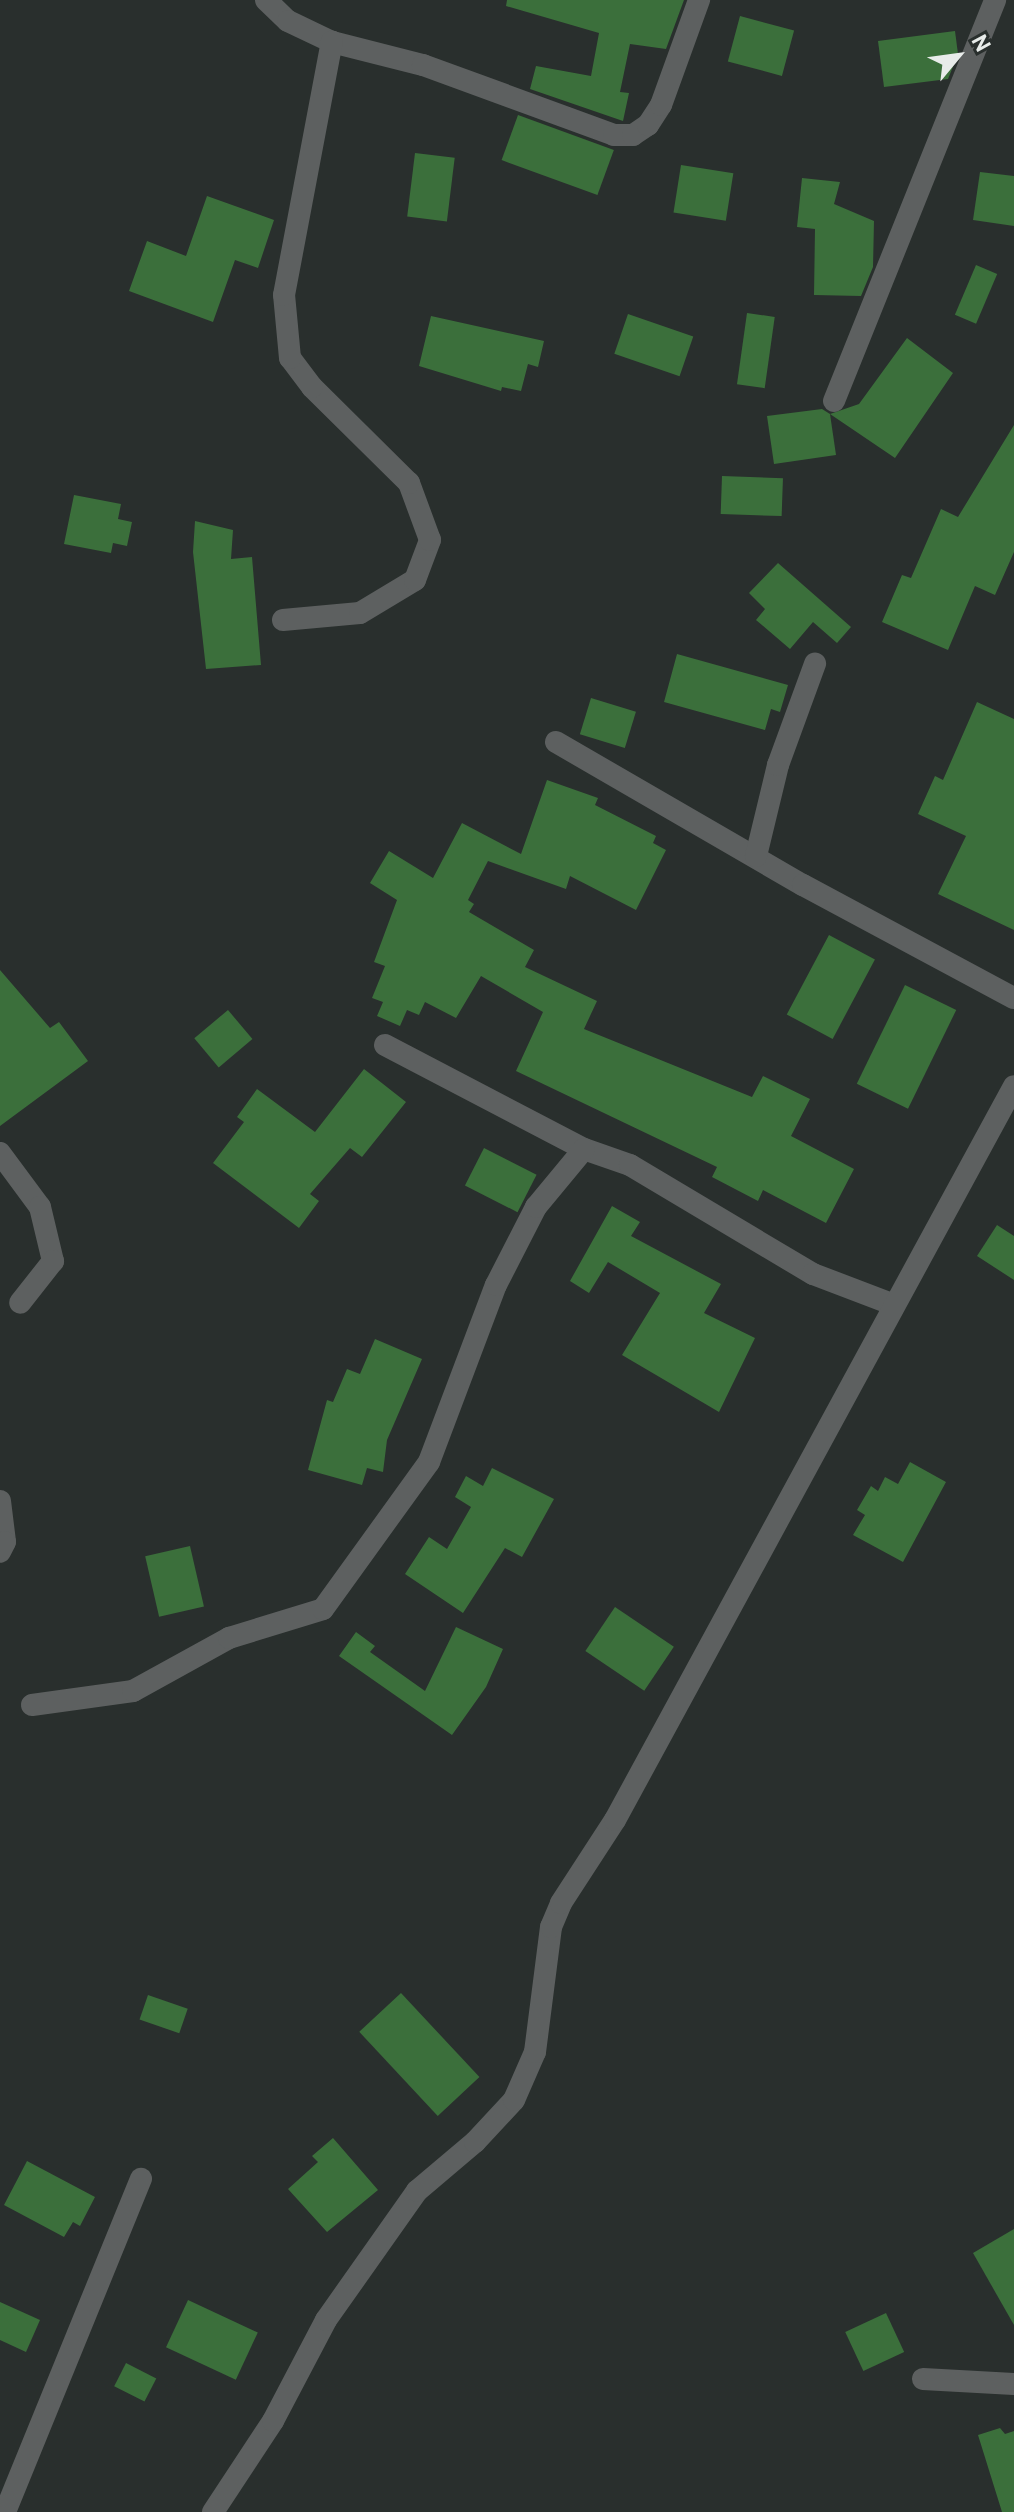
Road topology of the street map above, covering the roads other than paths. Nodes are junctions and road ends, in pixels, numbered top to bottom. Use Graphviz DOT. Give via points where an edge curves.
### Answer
graph roads {
  1 [pos="266,0"];
  2 [pos="699,0"];
  3 [pos="995,0"];
  4 [pos="332,42"];
  5 [pos="834,401"];
  6 [pos="283,620"];
  7 [pos="815,664"];
  8 [pos="556,742"];
  9 [pos="756,856"];
  10 [pos="1014,998"];
  11 [pos="385,1045"];
  12 [pos="1014,1086"];
  13 [pos="584,1149"];
  14 [pos="0,1153"];
  15 [pos="20,1303"];
  16 [pos="892,1304"];
  17 [pos="0,1501"];
  18 [pos="0,1552"];
  19 [pos="32,1705"];
  20 [pos="141,2179"];
  21 [pos="923,2379"];
  22 [pos="1014,2384"];
  23 [pos="5,2512"];
  24 [pos="213,2512"];
  1 -- 4 [label="street" via="288,21"];
  2 -- 4 [label="street" via="661,105 648,125 633,135 614,135 423,65"];
  3 -- 5 [label="street"];
  4 -- 6 [label="street" via="284,295 290,358 312,387 409,483 430,540 415,580 360,613"];
  7 -- 9 [label="street" via="770,791"];
  8 -- 9 [label="street"];
  9 -- 10 [label="street"];
  11 -- 13 [label="street"];
  12 -- 16 [label="street"];
  13 -- 16 [label="street" via="630,1165 813,1274"];
  13 -- 19 [label="street" via="536,1207 496,1285 429,1462 323,1609 229,1638 133,1691"];
  14 -- 15 [label="street" via="40,1207 53,1261"];
  16 -- 24 [label="street" via="615,1820 561,1903 551,1927 535,2052 514,2100 417,2191 326,2320 273,2421"];
  17 -- 18 [label="street" via="5,1542"];
  20 -- 23 [label="street"];
  21 -- 22 [label="street"];
}
